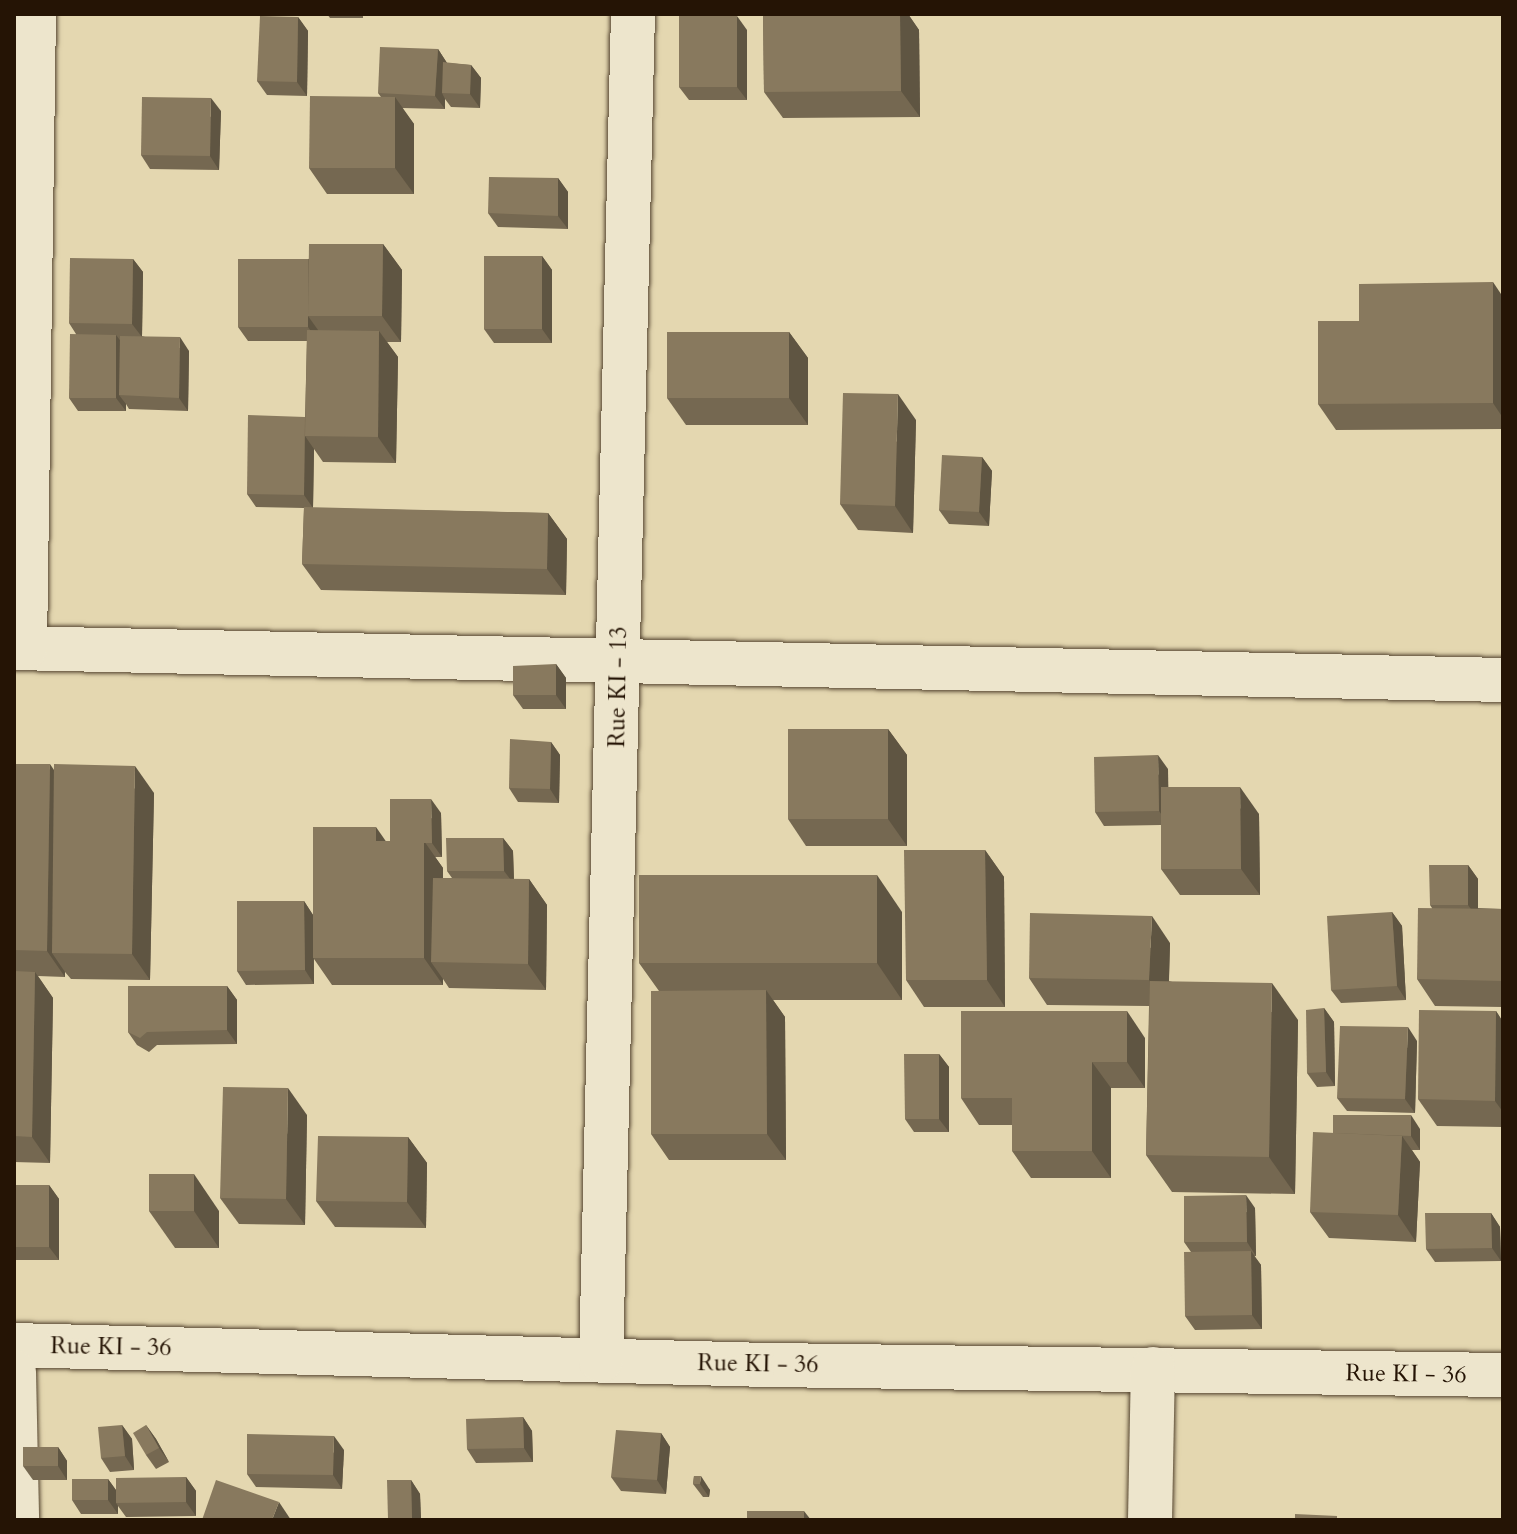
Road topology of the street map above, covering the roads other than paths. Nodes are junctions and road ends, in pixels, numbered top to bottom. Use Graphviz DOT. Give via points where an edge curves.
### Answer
graph roads {
  1 [pos="34,14"];
  2 [pos="633,14"];
  3 [pos="20,648"];
  4 [pos="619,664"];
  5 [pos="1503,680"];
  6 [pos="14,1345"];
  7 [pos="601,1360"];
  8 [pos="1153,1369"];
  9 [pos="14,1372"];
  10 [pos="1503,1375"];
  11 [pos="17,1520"];
  12 [pos="1150,1520"];
  1 -- 3 [label="street"];
  2 -- 4 [label="street, Rue KI - 13"];
  3 -- 4 [label="street"];
  4 -- 5 [label="street"];
  4 -- 7 [label="street, Rue KI - 13"];
  6 -- 7 [label="street, Rue KI - 36"];
  7 -- 8 [label="street, Rue KI - 36"];
  8 -- 10 [label="street, Rue KI - 36"];
  8 -- 12 [label="street"];
  9 -- 11 [label="street"];
}
